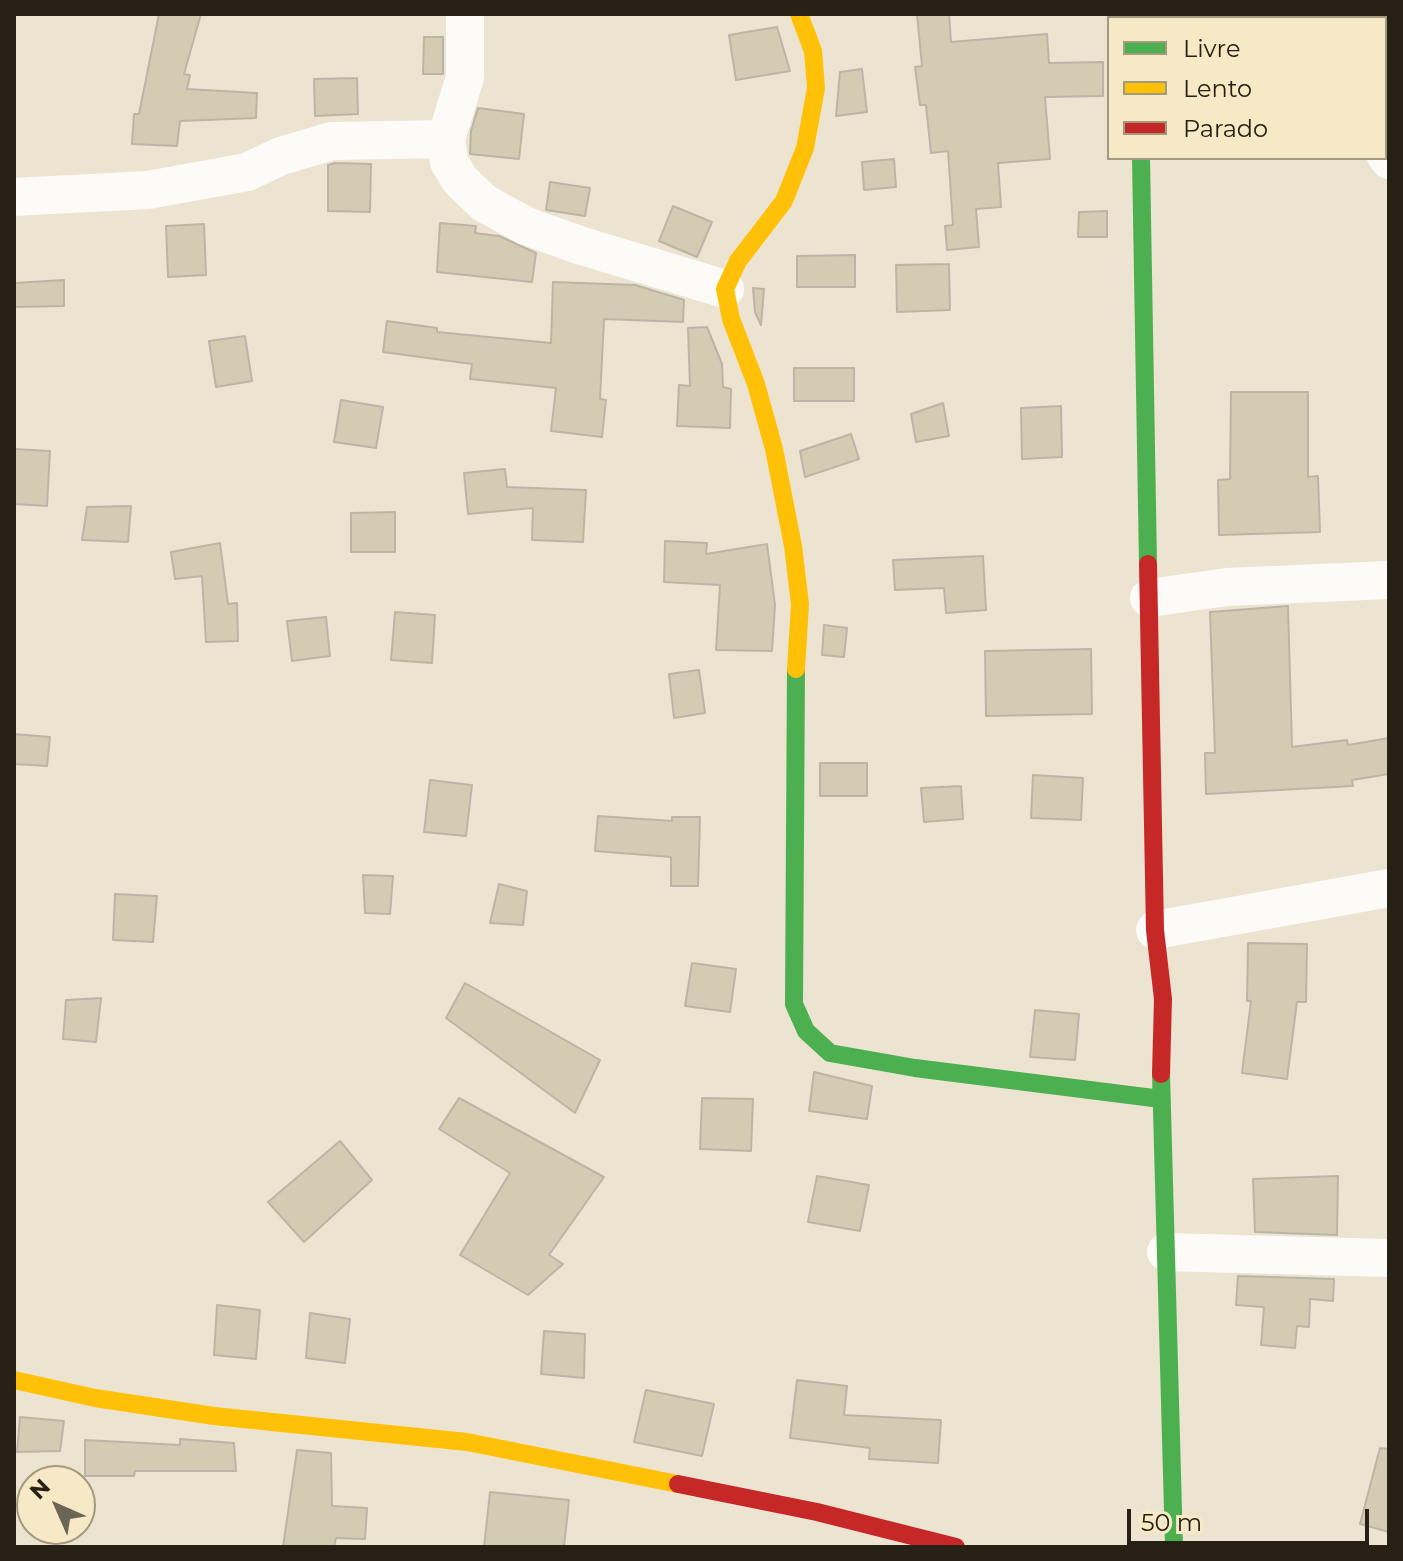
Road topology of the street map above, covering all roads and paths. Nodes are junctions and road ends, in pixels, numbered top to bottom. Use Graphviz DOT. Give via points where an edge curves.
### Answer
graph roads {
  1 [pos="465,14"];
  2 [pos="799,14"];
  3 [pos="446,139"];
  4 [pos="1141,160"];
  5 [pos="14,197"];
  6 [pos="725,289"];
  7 [pos="1389,580"];
  8 [pos="1149,598"];
  9 [pos="1389,888"];
  10 [pos="1155,930"];
  11 [pos="1161,1099"];
  12 [pos="1166,1252"];
  13 [pos="1389,1258"];
  14 [pos="14,1380"];
  15 [pos="956,1547"];
  16 [pos="1174,1547"];
  1 -- 3 [label="street" via="465,77"];
  2 -- 6 [label="street" via="813,51 816,88 805,148 784,201 738,261"];
  3 -- 5 [label="street" via="332,141 247,172 148,190"];
  3 -- 6 [label="street" via="449,162 460,180 484,203 526,226"];
  4 -- 8 [label="street"];
  6 -- 11 [label="street" via="774,449 800,604 793,708 791,944 794,1004 806,1031 830,1053"];
  7 -- 8 [label="street" via="1227,587"];
  8 -- 10 [label="street"];
  9 -- 10 [label="street"];
  10 -- 11 [label="street" via="1163,999"];
  11 -- 12 [label="street"];
  12 -- 13 [label="street"];
  12 -- 16 [label="street"];
  14 -- 15 [label="street" via="214,1416 467,1442 817,1512"];
}
